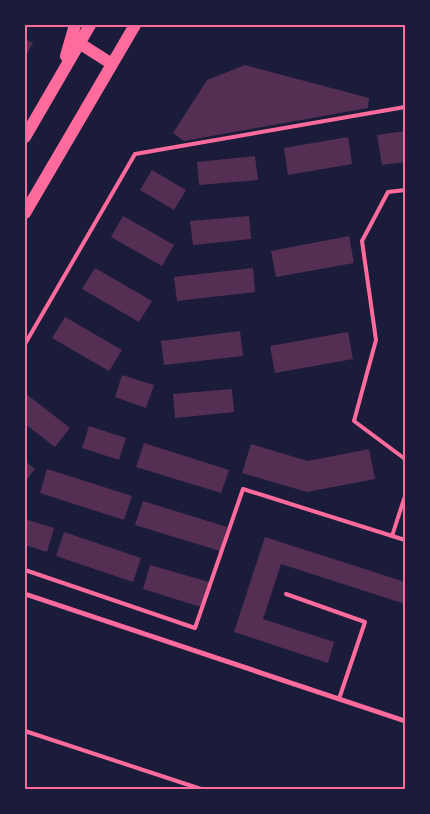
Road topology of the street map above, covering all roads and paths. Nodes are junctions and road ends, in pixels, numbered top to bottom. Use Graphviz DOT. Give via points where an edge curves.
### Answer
graph roads {
  1 [pos="75,25"];
  2 [pos="90,25"];
  3 [pos="134,25"];
  4 [pos="79,43"];
  5 [pos="112,64"];
  6 [pos="60,75"];
  7 [pos="405,107"];
  8 [pos="25,137"];
  9 [pos="405,190"];
  10 [pos="25,213"];
  11 [pos="25,344"];
  12 [pos="405,459"];
  13 [pos="405,496"];
  14 [pos="392,536"];
  15 [pos="405,540"];
  16 [pos="25,570"];
  17 [pos="25,594"];
  18 [pos="286,594"];
  19 [pos="339,699"];
  20 [pos="405,721"];
  21 [pos="25,731"];
  22 [pos="201,789"];
  1 -- 6 [label="main road"];
  2 -- 4 [label="main road"];
  3 -- 5 [label="main road"];
  4 -- 5 [label="main road"];
  4 -- 6 [label="main road"];
  5 -- 10 [label="main road"];
  6 -- 8 [label="main road"];
  7 -- 11 [label="lane" via="134,154"];
  9 -- 12 [label="lane" via="388,192 362,241 376,340 354,421"];
  13 -- 14 [label="lane"];
  14 -- 15 [label="lane"];
  14 -- 16 [label="lane" via="243,489 196,628"];
  17 -- 19 [label="street"];
  18 -- 19 [label="lane" via="366,622"];
  19 -- 20 [label="street"];
  21 -- 22 [label="lane"];
}
